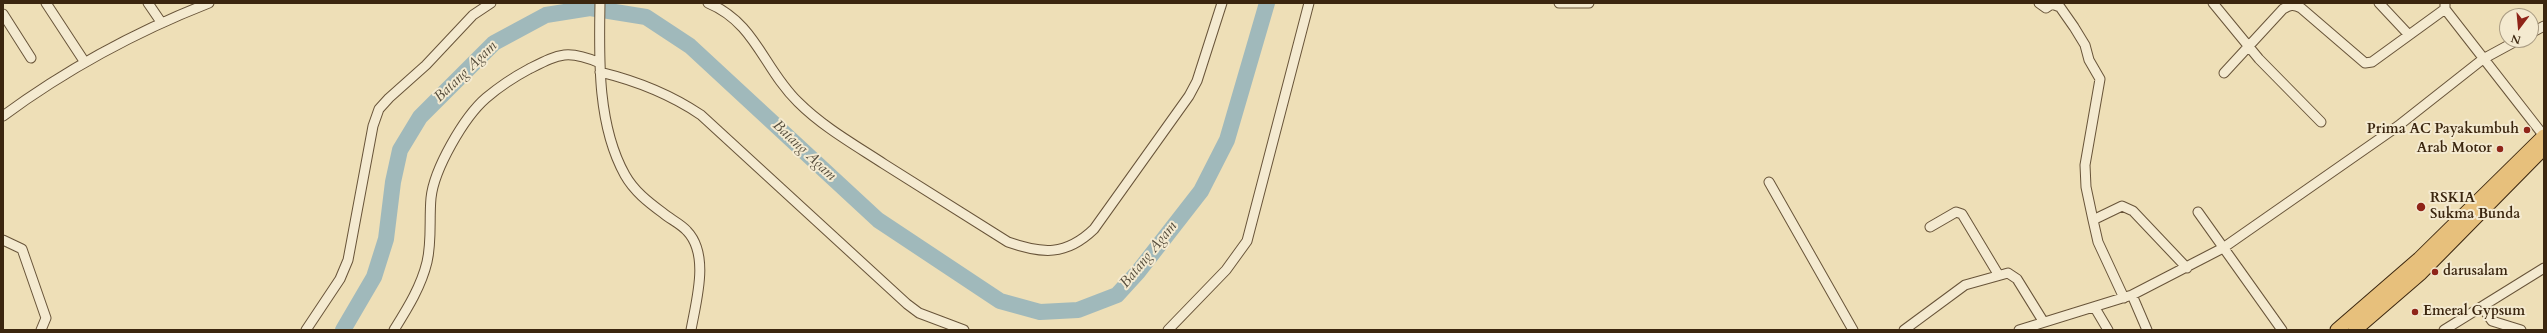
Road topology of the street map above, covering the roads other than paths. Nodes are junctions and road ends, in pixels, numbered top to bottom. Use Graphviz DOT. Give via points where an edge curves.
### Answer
graph roads {
  1 [pos="46,3"];
  2 [pos="148,3"];
  3 [pos="209,3"];
  4 [pos="491,3"];
  5 [pos="600,3"];
  6 [pos="708,3"];
  7 [pos="1222,3"];
  8 [pos="1309,3"];
  9 [pos="1559,3"];
  10 [pos="1589,3"];
  11 [pos="2039,3"];
  12 [pos="2213,3"];
  13 [pos="2379,3"];
  14 [pos="2280,6"];
  15 [pos="2445,6"];
  16 [pos="3,14"];
  17 [pos="161,22"];
  18 [pos="2409,35"];
  19 [pos="2249,46"];
  20 [pos="2503,48"];
  21 [pos="31,58"];
  22 [pos="2483,59"];
  23 [pos="84,62"];
  24 [pos="600,62"];
  25 [pos="600,72"];
  26 [pos="2224,74"];
  27 [pos="3,116"];
  28 [pos="2321,122"];
  29 [pos="2544,136"];
  30 [pos="2544,148"];
  31 [pos="1769,182"];
  32 [pos="2500,186"];
  33 [pos="2198,212"];
  34 [pos="2093,220"];
  35 [pos="1930,227"];
  36 [pos="3,240"];
  37 [pos="2223,248"];
  38 [pos="2187,268"];
  39 [pos="2544,268"];
  40 [pos="1998,274"];
  41 [pos="2128,297"];
  42 [pos="2482,307"];
  43 [pos="2095,308"];
  44 [pos="2043,321"];
  45 [pos="2354,327"];
  46 [pos="2029,328"];
  47 [pos="41,330"];
  48 [pos="306,330"];
  49 [pos="394,330"];
  50 [pos="691,330"];
  51 [pos="964,330"];
  52 [pos="1168,330"];
  53 [pos="1853,330"];
  54 [pos="1904,330"];
  55 [pos="2019,330"];
  56 [pos="2108,330"];
  57 [pos="2147,330"];
  58 [pos="2282,330"];
  59 [pos="2337,330"];
  60 [pos="2444,330"];
  61 [pos="2521,330"];
  1 -- 23 [label="street"];
  2 -- 17 [label="street"];
  3 -- 17 [label="street"];
  4 -- 48 [label="street" via="473,15 379,109 373,126 348,260 340,279"];
  5 -- 24 [label="street"];
  6 -- 7 [label="street" via="726,11 750,34 771,70 798,102 833,131 1008,242 1030,249 1056,250 1080,242 1094,230 1189,96 1197,81"];
  8 -- 52 [label="street" via="1247,241 1226,270"];
  9 -- 10 [label="street"];
  11 -- 34 [label="street" via="2046,8 2052,4 2060,7 2085,45 2089,60 2100,79 2085,165 2086,188"];
  12 -- 19 [label="street"];
  13 -- 18 [label="street"];
  14 -- 18 [label="street" via="2294,5 2301,8 2365,63 2372,62"];
  14 -- 19 [label="street"];
  15 -- 18 [label="street"];
  15 -- 22 [label="street"];
  16 -- 21 [label="street"];
  17 -- 23 [label="street"];
  19 -- 26 [label="street"];
  19 -- 28 [label="street" via="2283,85"];
  20 -- 22 [label="street"];
  22 -- 29 [label="street"];
  22 -- 37 [label="street" via="2398,126"];
  23 -- 27 [label="street" via="47,84"];
  24 -- 25 [label="street"];
  24 -- 49 [label="street" via="578,54 559,54 514,77 485,98 472,114 441,165 431,197 427,262 409,306"];
  25 -- 50 [label="street" via="614,154 625,176 639,195 688,231 696,246 700,261"];
  25 -- 51 [label="street" via="663,92 701,115 907,304 919,313"];
  29 -- 32 [label="highway"];
  30 -- 32 [label="highway"];
  31 -- 53 [label="street"];
  32 -- 45 [label="highway" via="2419,258"];
  33 -- 37 [label="street"];
  34 -- 38 [label="street" via="2126,206"];
  34 -- 41 [label="street" via="2098,242"];
  35 -- 40 [label="street" via="1956,212 1962,214"];
  36 -- 47 [label="street" via="22,249 46,318"];
  37 -- 38 [label="street"];
  37 -- 58 [label="street"];
  38 -- 41 [label="street"];
  39 -- 42 [label="street"];
  40 -- 44 [label="street" via="2008,273 2018,279"];
  40 -- 54 [label="street" via="1965,285"];
  41 -- 43 [label="street"];
  41 -- 57 [label="street"];
  42 -- 60 [label="street"];
  42 -- 61 [label="street" via="2492,321"];
  43 -- 44 [label="street"];
  43 -- 56 [label="street"];
  44 -- 46 [label="street"];
  45 -- 59 [label="highway"];
  46 -- 55 [label="street"];
}
